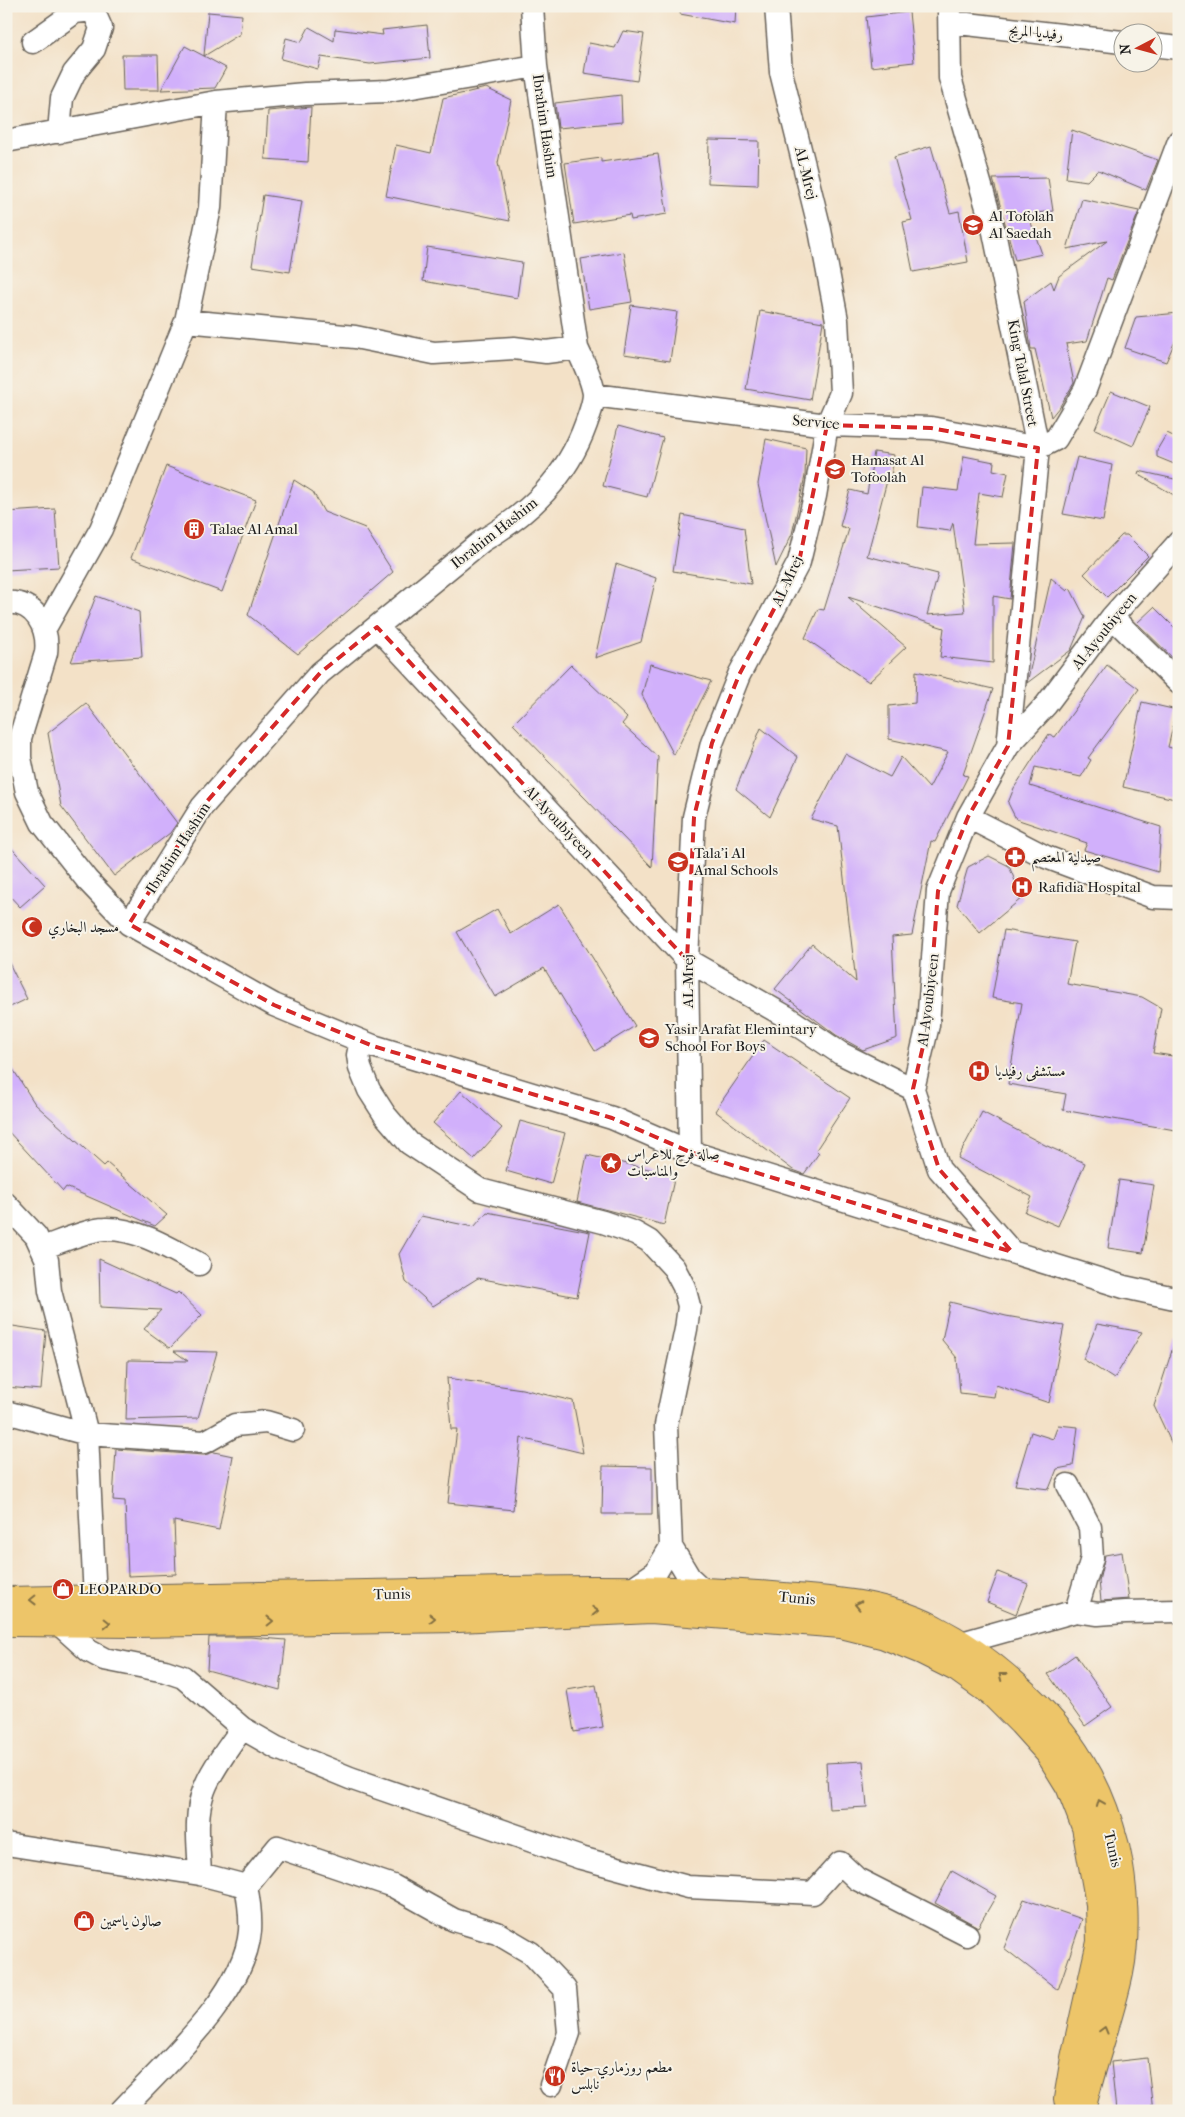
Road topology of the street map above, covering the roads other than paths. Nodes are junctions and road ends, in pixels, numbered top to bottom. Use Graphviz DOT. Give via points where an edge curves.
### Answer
graph roads {
  1 [pos="532,6"];
  2 [pos="776,6"];
  3 [pos="949,14"];
  4 [pos="1112,40"];
  5 [pos="32,42"];
  6 [pos="1162,46"];
  7 [pos="1179,48"];
  8 [pos="536,66"];
  9 [pos="216,102"];
  10 [pos="59,132"];
  11 [pos="6,141"];
  12 [pos="1179,141"];
  13 [pos="186,321"];
  14 [pos="577,348"];
  15 [pos="594,396"];
  16 [pos="827,425"];
  17 [pos="1038,448"];
  18 [pos="1179,542"];
  19 [pos="6,603"];
  20 [pos="1112,617"];
  21 [pos="377,626"];
  22 [pos="45,628"];
  23 [pos="1179,683"];
  24 [pos="1008,746"];
  25 [pos="968,817"];
  26 [pos="1179,898"];
  27 [pos="129,924"];
  28 [pos="687,960"];
  29 [pos="361,1041"];
  30 [pos="914,1089"];
  31 [pos="690,1152"];
  32 [pos="6,1204"];
  33 [pos="42,1248"];
  34 [pos="1012,1252"];
  35 [pos="199,1264"];
  36 [pos="1179,1299"];
  37 [pos="6,1412"];
  38 [pos="293,1430"];
  39 [pos="87,1434"];
  40 [pos="1068,1485"];
  41 [pos="671,1547"];
  42 [pos="631,1589"];
  43 [pos="706,1592"];
  44 [pos="95,1599"];
  45 [pos="6,1600"];
  46 [pos="1076,1611"];
  47 [pos="1179,1611"];
  48 [pos="6,1622"];
  49 [pos="58,1622"];
  50 [pos="958,1644"];
  51 [pos="242,1728"];
  52 [pos="6,1844"];
  53 [pos="200,1874"];
  54 [pos="246,1886"];
  55 [pos="967,1935"];
  56 [pos="1085,2059"];
  57 [pos="551,2085"];
  58 [pos="121,2111"];
  59 [pos="1053,2111"];
  60 [pos="1067,2111"];
  61 [pos="1081,2111"];
  62 [pos="1093,2111"];
  1 -- 8 [label="street, Ibrahim Hashim"];
  2 -- 16 [label="street, AL-Mrej" via="781,72 820,230 837,320 841,393"];
  3 -- 4 [label="street, رفيديا-المريج"];
  3 -- 17 [label="street, King Talal Street" via="950,78 994,232"];
  5 -- 10 [label="street" via="75,12 94,10 101,28 94,48 74,73 62,98"];
  6 -- 7 [label="street"];
  8 -- 9 [label="street" via="389,91"];
  8 -- 14 [label="street, Ibrahim Hashim"];
  9 -- 10 [label="street"];
  9 -- 13 [label="street" via="210,208"];
  10 -- 11 [label="street"];
  12 -- 17 [label="street" via="1085,390 1056,439"];
  13 -- 14 [label="street" via="355,337 434,353 514,348 546,352"];
  13 -- 22 [label="street" via="101,529"];
  14 -- 15 [label="street, Ibrahim Hashim"];
  15 -- 16 [label="street, Service"];
  15 -- 21 [label="street, Ibrahim Hashim" via="573,452 536,503 482,541"];
  16 -- 17 [label="street, Service" via="931,428"];
  16 -- 28 [label="street, AL-Mrej" via="799,562 739,675 712,743 694,817"];
  17 -- 24 [label="street, King Talal Street"];
  18 -- 20 [label="street, Al-Ayoubiyeen"];
  19 -- 22 [label="street" via="27,607"];
  20 -- 23 [label="street"];
  20 -- 24 [label="street, Al-Ayoubiyeen" via="1046,705"];
  21 -- 27 [label="street, Ibrahim Hashim" via="320,673 202,807"];
  21 -- 28 [label="street, Al-Ayoubiyeen"];
  22 -- 27 [label="street" via="46,653 20,738 20,758 27,792 42,823 87,880"];
  24 -- 25 [label="street, Al-Ayoubiyeen"];
  25 -- 26 [label="street" via="1046,857 1153,897"];
  25 -- 30 [label="street, Al-Ayoubiyeen" via="938,891 928,1024"];
  27 -- 29 [label="street" via="274,1005"];
  28 -- 30 [label="street, Al-Ayoubiyeen" via="785,1016 840,1053"];
  28 -- 31 [label="street, AL-Mrej"];
  29 -- 31 [label="street" via="612,1118"];
  29 -- 41 [label="street" via="360,1068 369,1090 409,1143 480,1190 635,1233 648,1241 674,1268 689,1306 666,1426"];
  30 -- 34 [label="street" via="939,1169"];
  31 -- 34 [label="street"];
  32 -- 33 [label="street" via="36,1236"];
  33 -- 35 [label="street" via="103,1228 124,1231 161,1244"];
  33 -- 39 [label="street"];
  34 -- 36 [label="street" via="1124,1287"];
  37 -- 39 [label="street"];
  38 -- 39 [label="street" via="266,1422 235,1425 205,1442"];
  39 -- 44 [label="street"];
  40 -- 46 [label="street" via="1090,1526 1092,1558"];
  41 -- 42 [label="street" via="656,1572"];
  41 -- 43 [label="street" via="689,1577"];
  42 -- 43 [label="main road, Tunis"];
  42 -- 44 [label="main road, Tunis"];
  50 -- 43 [label="main road, Tunis, one-way" via="923,1624 887,1611 850,1604"];
  44 -- 45 [label="main road, Tunis, one-way"];
  46 -- 47 [label="street" via="1098,1614"];
  46 -- 50 [label="street"];
  48 -- 49 [label="main road"];
  49 -- 51 [label="street" via="89,1651 104,1659 183,1677"];
  49 -- 56 [label="main road, one-way" via="459,1618 651,1609 841,1624 885,1635 922,1650 958,1668 993,1693 1049,1752 1070,1786 1086,1827 1100,1904 1101,1942"];
  56 -- 50 [label="main road, Tunis, one-way" via="1120,1970 1121,1890 1112,1839 1082,1764 1056,1727 1015,1686"];
  51 -- 53 [label="street" via="203,1791 198,1818"];
  51 -- 55 [label="street" via="277,1748 350,1778 580,1858 688,1887 813,1893 840,1863 857,1879"];
  52 -- 53 [label="street"];
  53 -- 54 [label="street"];
  54 -- 57 [label="street" via="278,1847 393,1886 454,1920 497,1933 531,1953 565,1989 569,2033"];
  54 -- 58 [label="street" via="250,1932 232,1982 207,2018"];
  56 -- 59 [label="main road"];
  56 -- 60 [label="main road"];
  56 -- 61 [label="main road, Tunis"];
  56 -- 62 [label="main road"];
}
